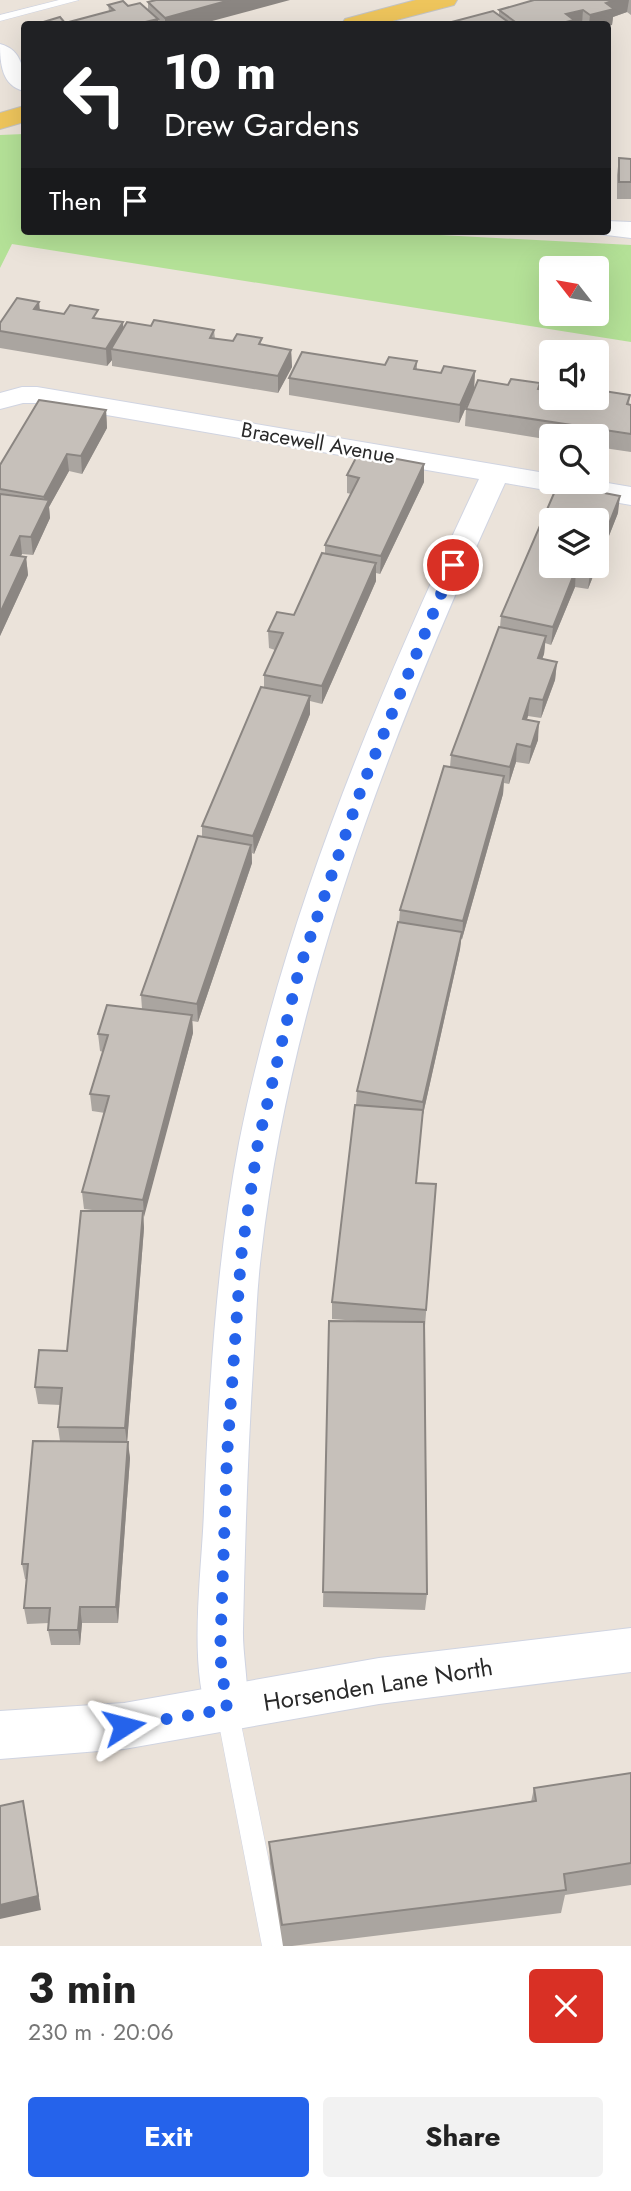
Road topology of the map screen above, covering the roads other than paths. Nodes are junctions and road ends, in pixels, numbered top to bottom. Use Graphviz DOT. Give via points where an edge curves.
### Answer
graph roads {
  1 [pos="73,0"];
  2 [pos="445,0"];
  3 [pos="0,18"];
  4 [pos="365,21"];
  5 [pos="0,52"];
  6 [pos="21,79"];
  7 [pos="21,115"];
  8 [pos="0,121"];
  9 [pos="611,229"];
  10 [pos="631,230"];
  11 [pos="3,400"];
  12 [pos="495,474"];
  13 [pos="631,496"];
  14 [pos="631,1650"];
  15 [pos="227,1709"];
  16 [pos="0,1735"];
  17 [pos="274,1946"];
  1 -- 3 [label="lane"];
  2 -- 4 [label="main road"];
  5 -- 6 [label="street"];
  7 -- 8 [label="main road"];
  9 -- 10 [label="street"];
  11 -- 12 [label="street, Bracewell Avenue" via="37,395"];
  12 -- 13 [label="street, Bracewell Avenue"];
  12 -- 15 [label="street" via="430,615 363,784 299,970 258,1143 241,1257 227,1456 220,1655"];
  14 -- 15 [label="street, Horsenden Lane North" via="379,1681"];
  15 -- 16 [label="street, Horsenden Lane North" via="124,1726"];
  15 -- 17 [label="lane"];
}
